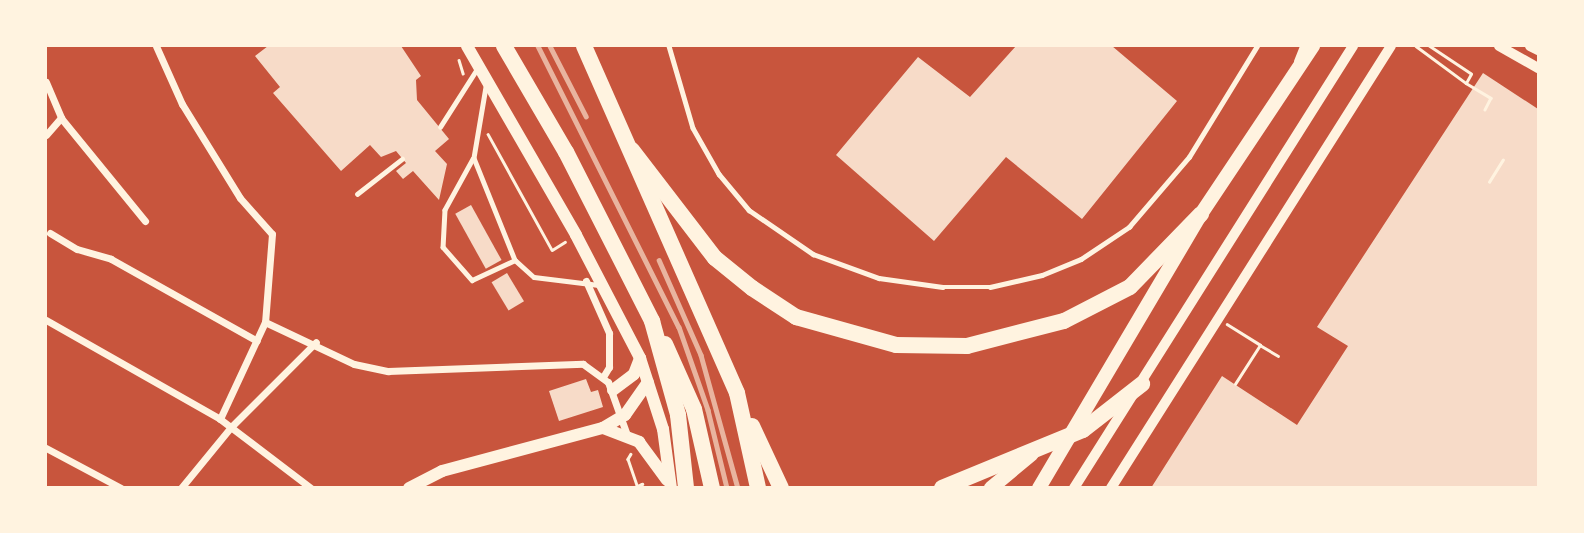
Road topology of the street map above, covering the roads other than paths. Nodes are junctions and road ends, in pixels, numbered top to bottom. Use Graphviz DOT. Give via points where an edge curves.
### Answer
graph roads {
  1 [pos="156,46"];
  2 [pos="504,46"];
  3 [pos="584,46"];
  4 [pos="670,46"];
  5 [pos="1257,46"];
  6 [pos="1302,46"];
  7 [pos="1312,46"];
  8 [pos="1353,46"];
  9 [pos="1391,46"];
  10 [pos="1499,46"];
  11 [pos="1530,46"];
  12 [pos="465,50"];
  13 [pos="1538,50"];
  14 [pos="479,65"];
  15 [pos="1538,68"];
  16 [pos="488,79"];
  17 [pos="46,82"];
  18 [pos="1287,84"];
  19 [pos="61,118"];
  20 [pos="440,127"];
  21 [pos="46,135"];
  22 [pos="632,150"];
  23 [pos="474,158"];
  24 [pos="402,159"];
  25 [pos="357,194"];
  26 [pos="1201,214"];
  27 [pos="145,221"];
  28 [pos="47,233"];
  29 [pos="515,260"];
  30 [pos="586,281"];
  31 [pos="605,287"];
  32 [pos="46,320"];
  33 [pos="652,321"];
  34 [pos="265,322"];
  35 [pos="257,341"];
  36 [pos="316,342"];
  37 [pos="640,358"];
  38 [pos="603,377"];
  39 [pos="648,382"];
  40 [pos="1142,384"];
  41 [pos="613,390"];
  42 [pos="737,393"];
  43 [pos="623,417"];
  44 [pos="220,419"];
  45 [pos="231,427"];
  46 [pos="603,428"];
  47 [pos="626,435"];
  48 [pos="46,448"];
  49 [pos="1036,451"];
  50 [pos="1041,484"];
  51 [pos="121,488"];
  52 [pos="181,488"];
  53 [pos="311,488"];
  54 [pos="409,488"];
  55 [pos="671,488"];
  56 [pos="686,488"];
  57 [pos="712,488"];
  58 [pos="758,488"];
  59 [pos="781,488"];
  60 [pos="942,488"];
  61 [pos="990,488"];
  62 [pos="1074,488"];
  63 [pos="1111,488"];
  1 -- 34 [label="street" via="182,104 234,189 268,226 271,244"];
  2 -- 33 [label="highway" via="572,163"];
  3 -- 22 [label="highway"];
  4 -- 5 [label="lane" via="693,128 719,174 749,211 813,254 879,278 942,287 990,287 1042,275 1081,259 1129,227 1189,157"];
  6 -- 18 [label="lane"];
  7 -- 18 [label="main road"];
  8 -- 40 [label="street"];
  9 -- 63 [label="street"];
  10 -- 15 [label="street"];
  11 -- 13 [label="street"];
  12 -- 14 [label="main road"];
  14 -- 16 [label="main road"];
  14 -- 20 [label="lane"];
  16 -- 23 [label="lane"];
  16 -- 31 [label="main road"];
  17 -- 19 [label="street"];
  18 -- 26 [label="main road"];
  19 -- 21 [label="street"];
  19 -- 27 [label="street"];
  22 -- 26 [label="highway" via="715,258 752,288 796,317 896,345 967,346 1064,321 1130,287"];
  22 -- 42 [label="highway"];
  23 -- 29 [label="lane"];
  23 -- 29 [label="lane" via="445,210 443,247 472,281"];
  24 -- 25 [label="lane"];
  26 -- 50 [label="main road"];
  28 -- 35 [label="street" via="77,249 111,259"];
  29 -- 30 [label="lane" via="534,277"];
  30 -- 31 [label="lane"];
  30 -- 38 [label="street" via="609,333"];
  31 -- 37 [label="main road"];
  32 -- 44 [label="street"];
  33 -- 56 [label="highway" via="678,415"];
  33 -- 57 [label="highway" via="694,409"];
  34 -- 35 [label="street"];
  34 -- 36 [label="street"];
  35 -- 44 [label="street"];
  36 -- 38 [label="street" via="354,364 387,372 573,361"];
  36 -- 45 [label="street"];
  37 -- 39 [label="main road"];
  37 -- 41 [label="main road" via="634,374"];
  38 -- 41 [label="street"];
  39 -- 43 [label="main road"];
  39 -- 55 [label="main road" via="663,429"];
  40 -- 49 [label="highway" via="1083,430"];
  40 -- 62 [label="street"];
  41 -- 43 [label="street"];
  42 -- 58 [label="highway"];
  42 -- 59 [label="highway"];
  43 -- 46 [label="main road"];
  43 -- 47 [label="street"];
  44 -- 45 [label="street"];
  45 -- 52 [label="street"];
  45 -- 53 [label="street"];
  46 -- 47 [label="main road"];
  46 -- 54 [label="main road" via="442,471"];
  47 -- 55 [label="main road" via="652,455"];
  48 -- 51 [label="street"];
  49 -- 60 [label="highway"];
  49 -- 61 [label="main road"];
}
